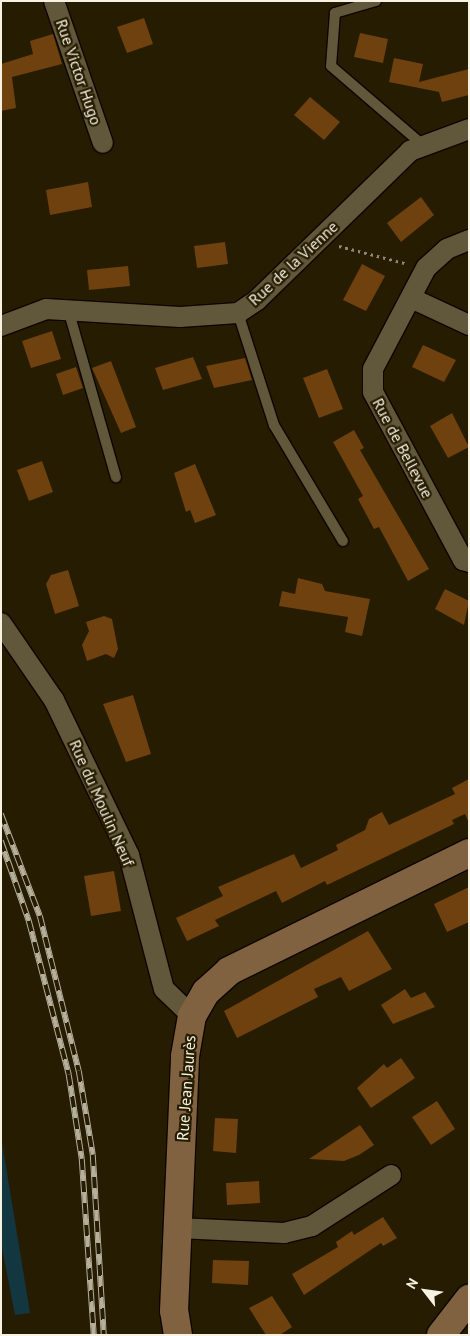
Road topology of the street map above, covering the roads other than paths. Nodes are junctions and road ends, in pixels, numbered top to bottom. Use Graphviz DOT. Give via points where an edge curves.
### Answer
graph roads {
  1 [pos="54,1"];
  2 [pos="376,1"];
  3 [pos="469,128"];
  4 [pos="103,143"];
  5 [pos="424,146"];
  6 [pos="469,240"];
  7 [pos="411,298"];
  8 [pos="67,308"];
  9 [pos="238,313"];
  10 [pos="469,325"];
  11 [pos="1,326"];
  12 [pos="116,478"];
  13 [pos="343,541"];
  14 [pos="469,562"];
  15 [pos="1,623"];
  16 [pos="469,853"];
  17 [pos="192,1016"];
  18 [pos="390,1175"];
  19 [pos="178,1228"];
  20 [pos="469,1299"];
  21 [pos="178,1335"];
  22 [pos="441,1335"];
  1 -- 4 [label="street, Rue Victor Hugo"];
  2 -- 5 [label="lane" via="335,12 331,66"];
  3 -- 5 [label="street, Rue de la Vienne"];
  5 -- 9 [label="street, Rue de la Vienne" via="410,151"];
  6 -- 7 [label="street, Rue de Bellevue" via="447,249 426,268"];
  7 -- 10 [label="street"];
  7 -- 14 [label="street, Rue de Bellevue" via="373,369 374,392 463,560"];
  8 -- 9 [label="street, Rue de la Vienne" via="180,317"];
  8 -- 11 [label="street, Rue de la Vienne" via="46,309"];
  8 -- 12 [label="lane"];
  9 -- 13 [label="lane" via="274,425"];
  15 -- 17 [label="street, Rue du Moulin Neuf" via="62,717 129,856 164,989"];
  16 -- 17 [label="street, Rue Jean Jaurès" via="229,971 206,992"];
  17 -- 19 [label="street, Rue Jean Jaurès" via="185,1056"];
  18 -- 19 [label="street" via="312,1226 284,1233"];
  19 -- 21 [label="street, Rue Jean Jaurès" via="174,1311"];
  20 -- 22 [label="street"];
}
